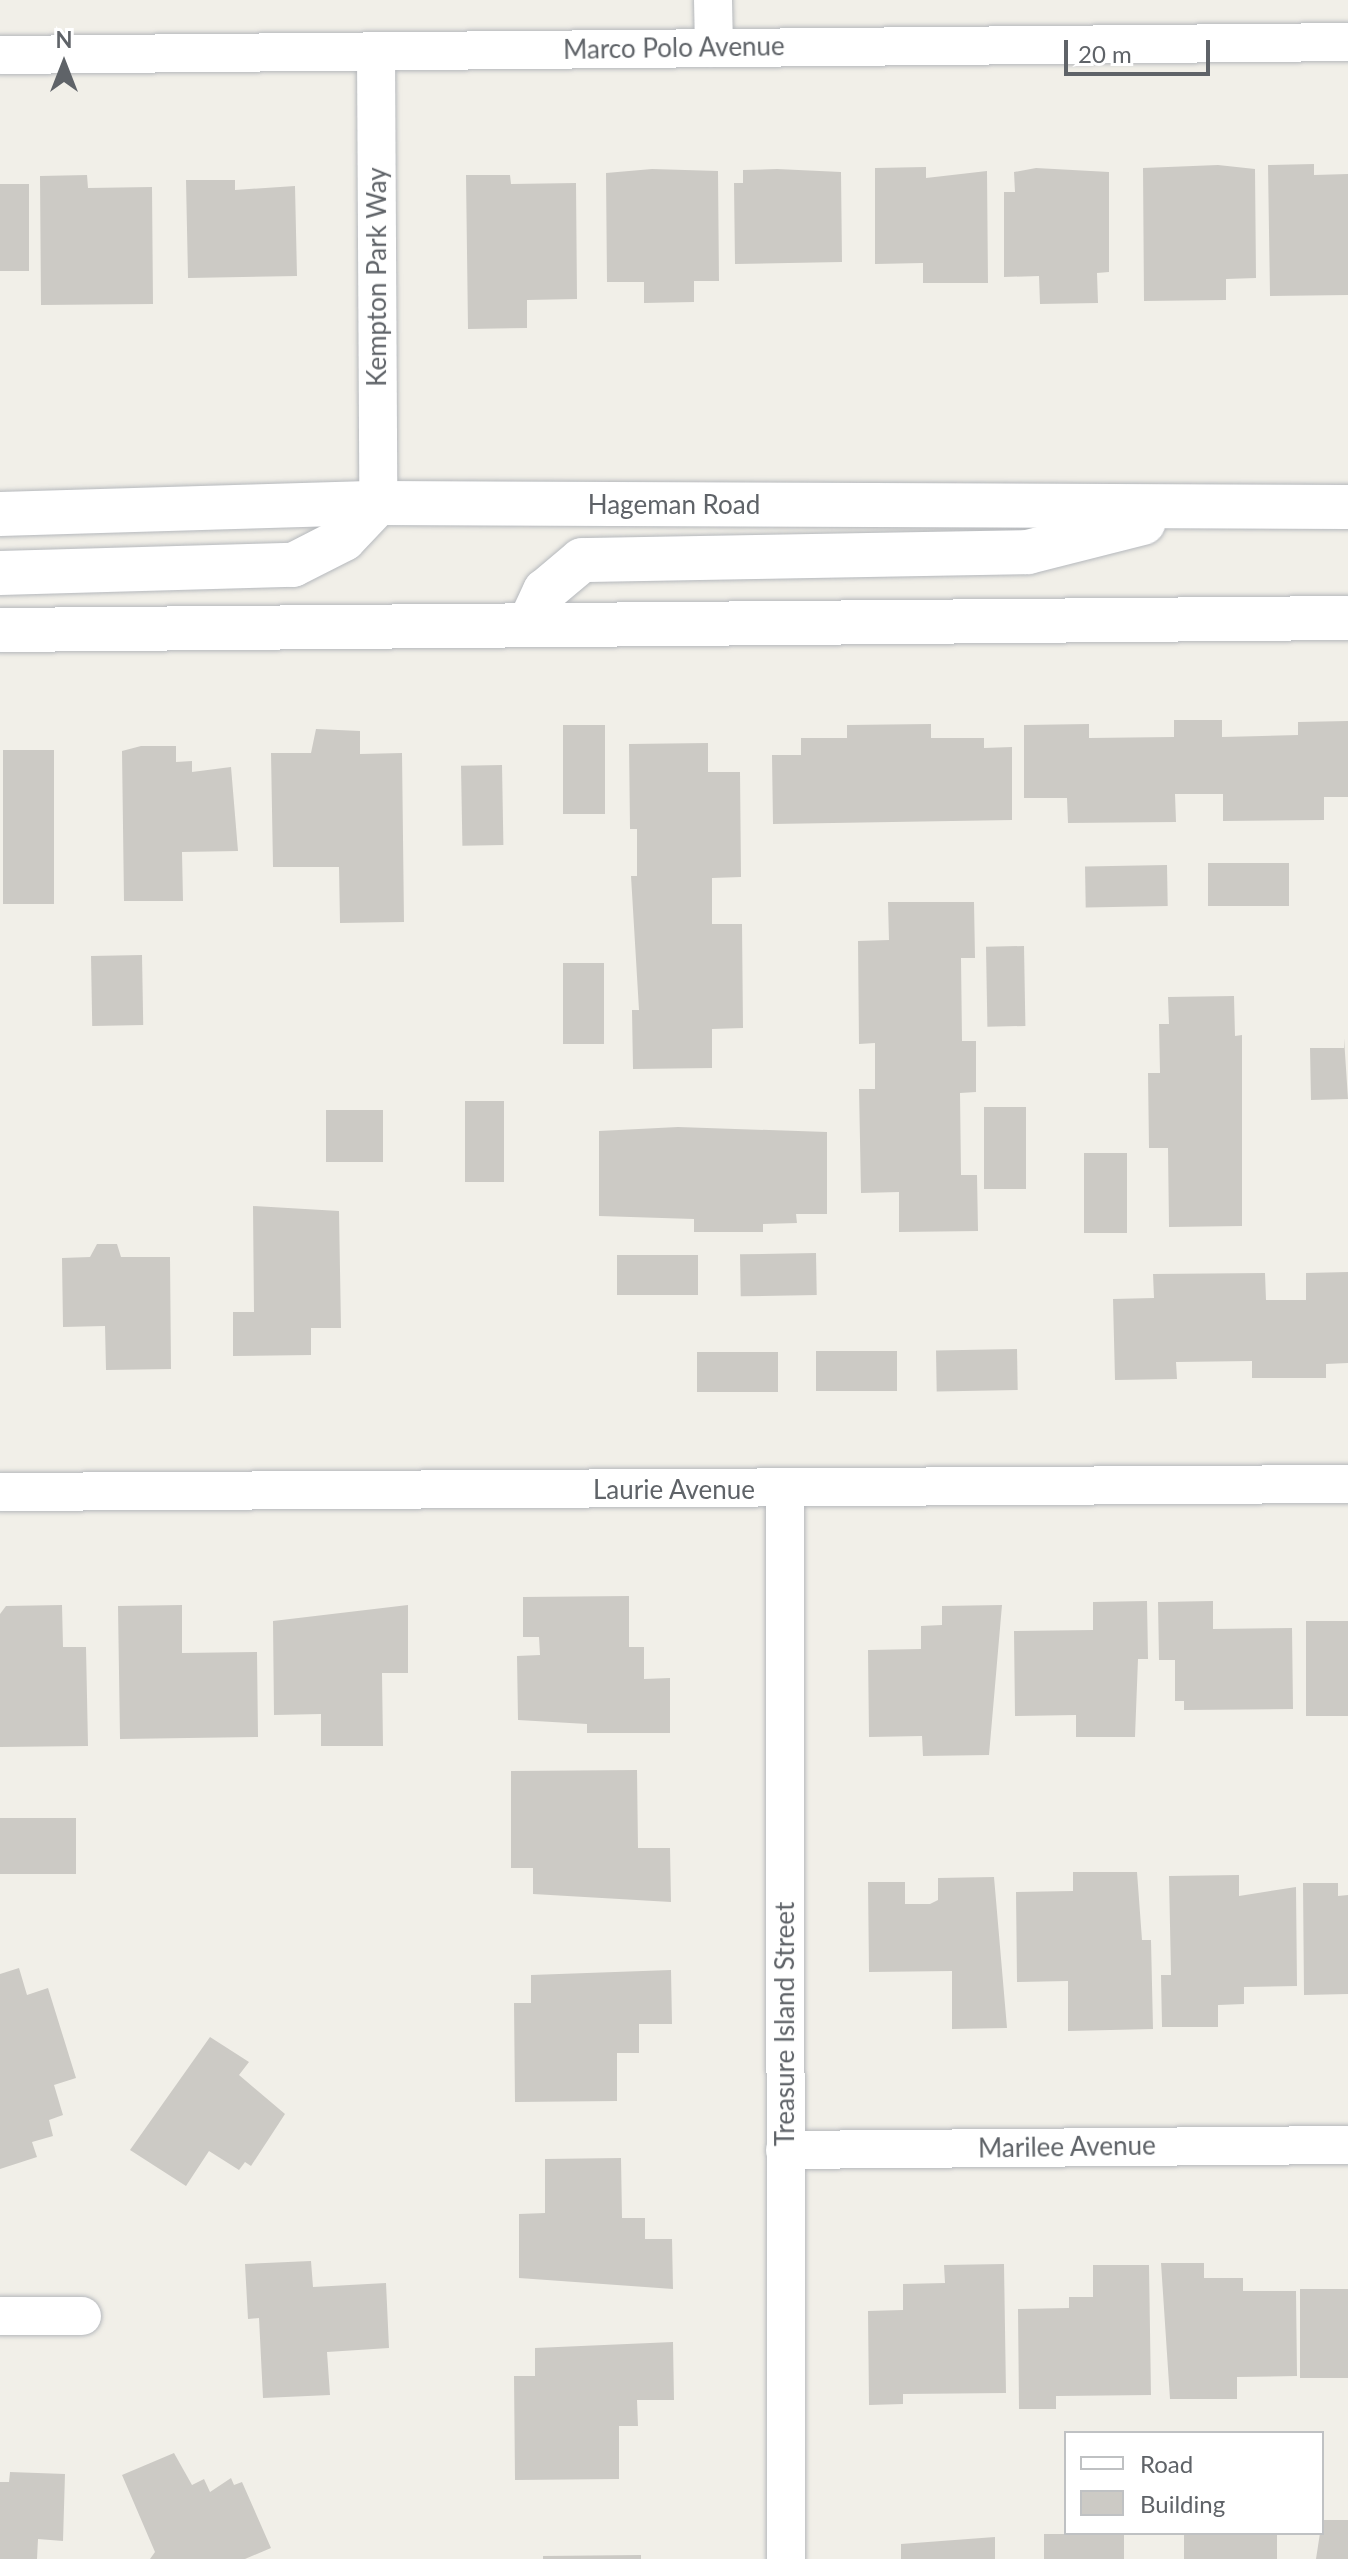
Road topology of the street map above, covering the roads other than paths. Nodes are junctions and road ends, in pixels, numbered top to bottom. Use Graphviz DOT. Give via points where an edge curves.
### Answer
graph roads {
  1 [pos="713,0"];
  2 [pos="1348,42"];
  3 [pos="714,48"];
  4 [pos="376,51"];
  5 [pos="0,55"];
  6 [pos="378,503"];
  7 [pos="1348,507"];
  8 [pos="1208,508"];
  9 [pos="0,514"];
  10 [pos="0,573"];
  11 [pos="1348,618"];
  12 [pos="529,625"];
  13 [pos="0,630"];
  14 [pos="1348,1484"];
  15 [pos="785,1489"];
  16 [pos="0,1492"];
  17 [pos="1348,2145"];
  18 [pos="785,2150"];
  19 [pos="0,2316"];
  20 [pos="82,2316"];
  21 [pos="786,2559"];
  1 -- 3 [label="street"];
  2 -- 3 [label="street, Marco Polo Avenue"];
  3 -- 4 [label="street, Marco Polo Avenue"];
  4 -- 5 [label="street, Marco Polo Avenue"];
  4 -- 6 [label="street, Kempton Park Way"];
  6 -- 8 [label="main road, Hageman Road"];
  6 -- 9 [label="main road, Hageman Road"];
  6 -- 10 [label="main road" via="344,539 293,565"];
  7 -- 8 [label="main road, Hageman Road"];
  8 -- 12 [label="main road" via="1028,552 582,560 545,591"];
  11 -- 12 [label="main road"];
  12 -- 13 [label="main road"];
  14 -- 15 [label="street, Laurie Avenue"];
  15 -- 16 [label="street, Laurie Avenue"];
  15 -- 18 [label="street, Treasure Island Street"];
  17 -- 18 [label="street, Marilee Avenue"];
  18 -- 21 [label="street, Treasure Island Street"];
  19 -- 20 [label="street"];
}
